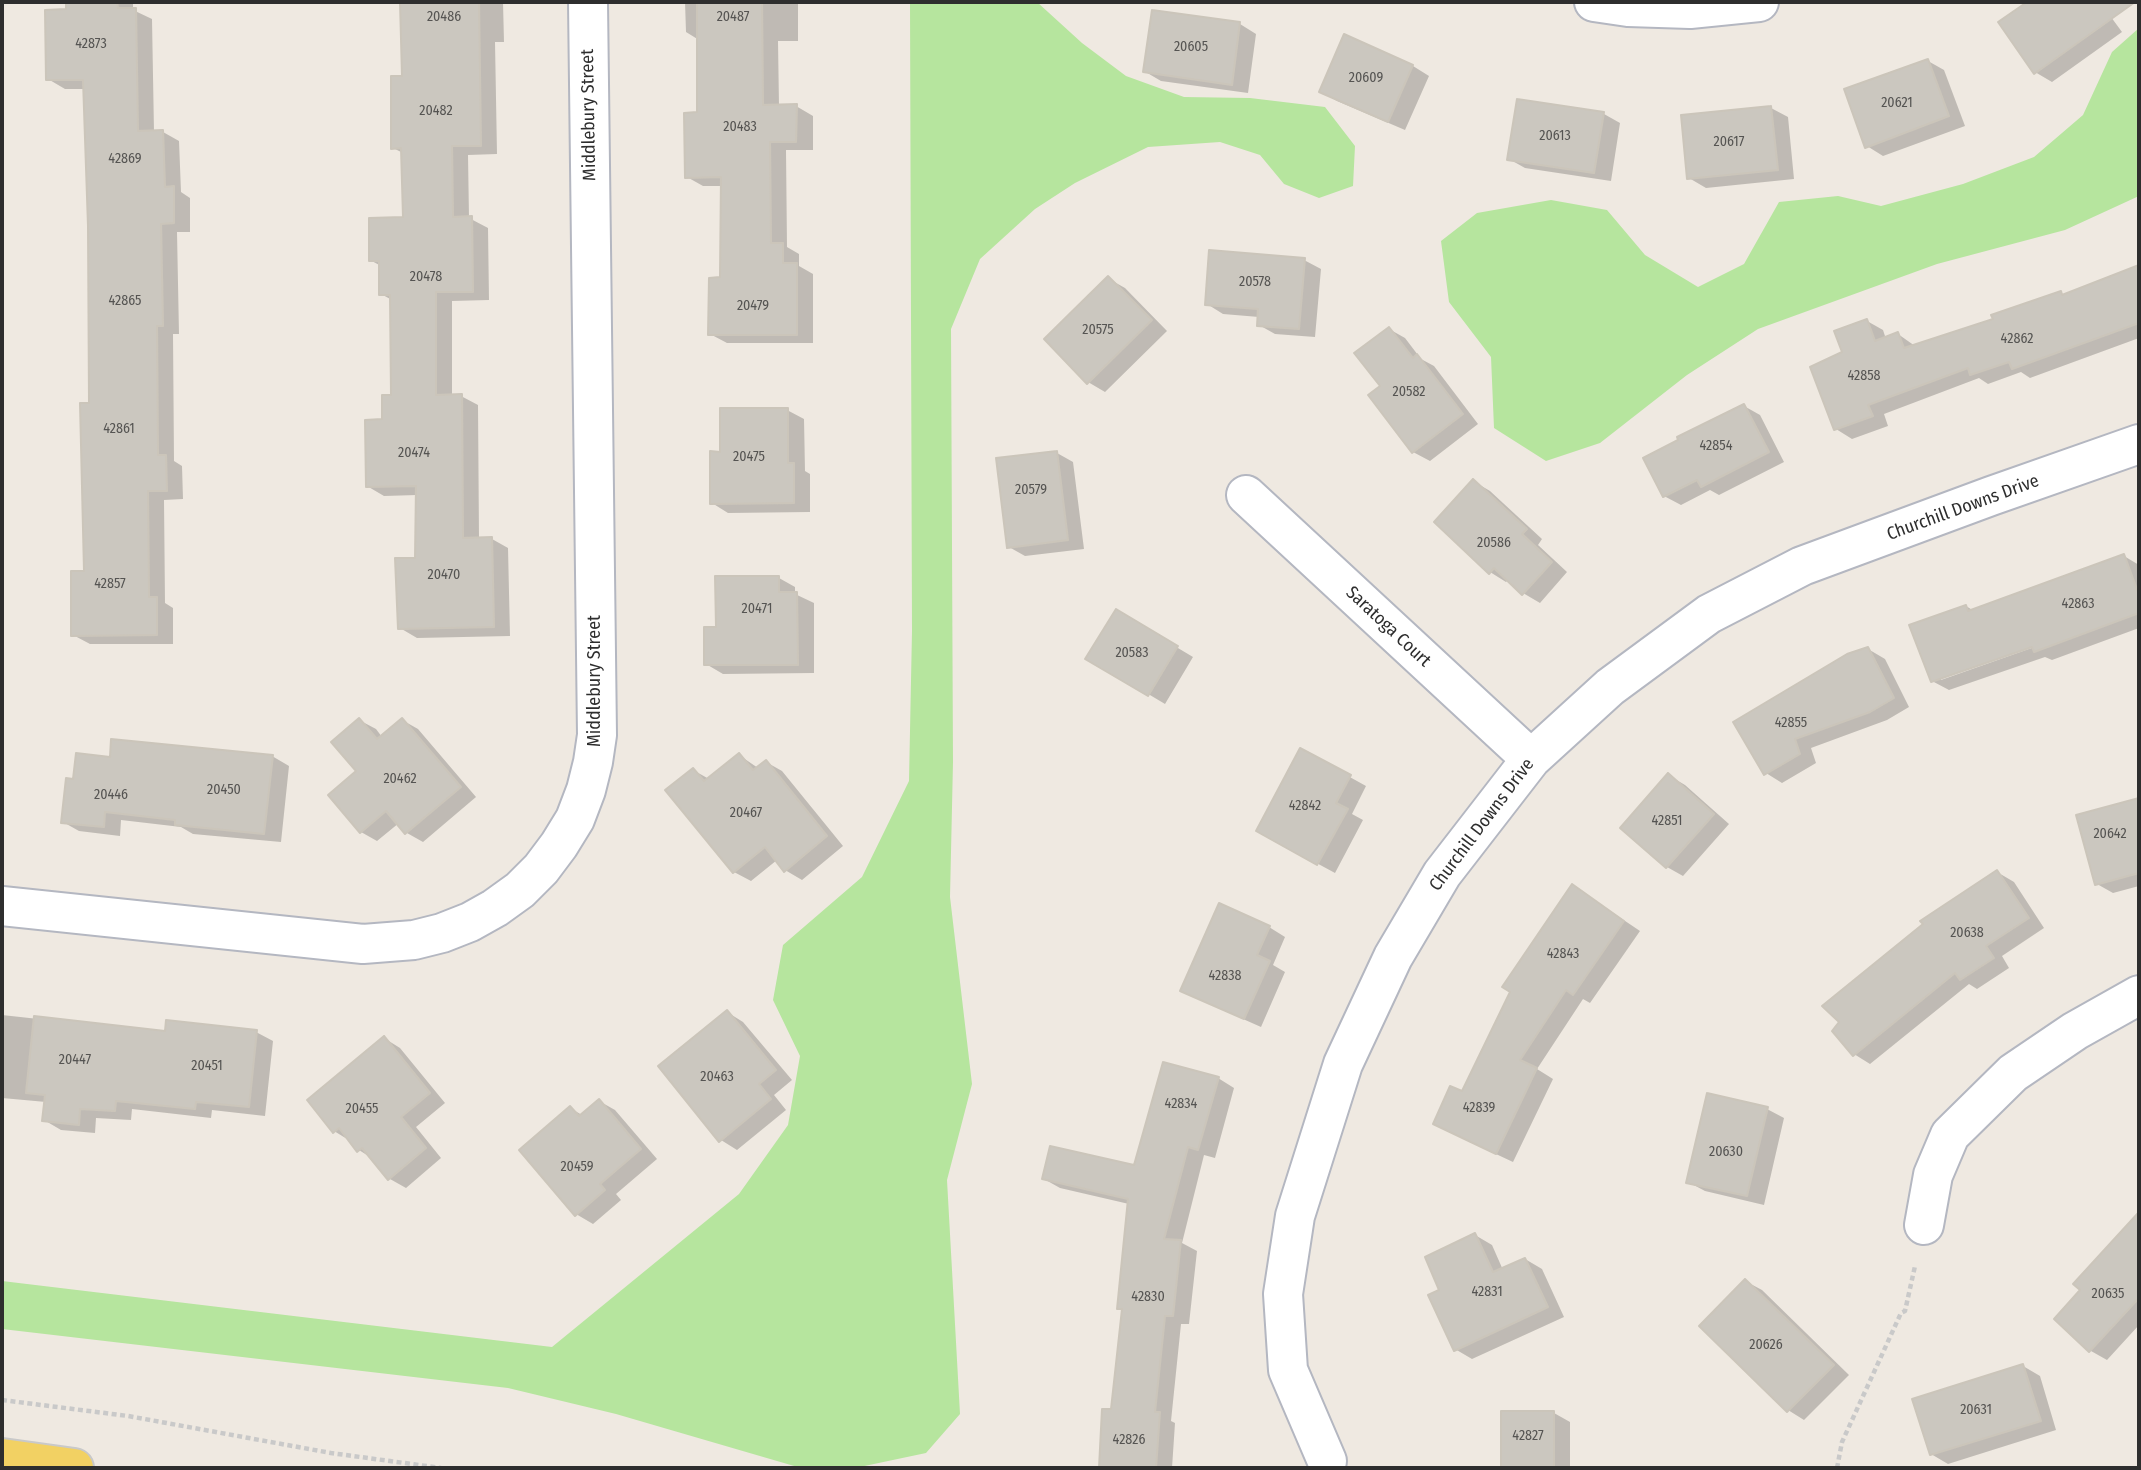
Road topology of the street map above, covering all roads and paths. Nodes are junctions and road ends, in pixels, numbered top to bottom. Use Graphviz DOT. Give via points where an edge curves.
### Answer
graph roads {
  1 [pos="588,2"];
  2 [pos="1594,2"];
  3 [pos="1759,2"];
  4 [pos="2139,444"];
  5 [pos="1246,495"];
  6 [pos="1531,759"];
  7 [pos="2,906"];
  8 [pos="2139,995"];
  9 [pos="1924,1225"];
  10 [pos="2,1400"];
  11 [pos="2,1458"];
  12 [pos="1327,1461"];
  13 [pos="74,1468"];
  14 [pos="441,1468"];
  15 [pos="1837,1468"];
  1 -- 7 [label="street, Middlebury Street" via="597,735 586,790 559,845 520,890 495,908 470,922 414,940 363,944"];
  2 -- 3 [label="street" via="1690,9"];
  4 -- 6 [label="street, Churchill Downs Drive" via="1802,566 1709,614 1610,687"];
  5 -- 6 [label="street, Saratoga Court"];
  6 -- 12 [label="street, Churchill Downs Drive" via="1442,874 1393,957 1343,1064 1295,1216 1283,1294 1288,1370"];
  8 -- 9 [label="street" via="2014,1073 1950,1135 1933,1175"];
  9 -- 15 [label="path" via="1905,1311 1842,1442"];
  10 -- 14 [label="path"];
  11 -- 13 [label="main road"];
}
